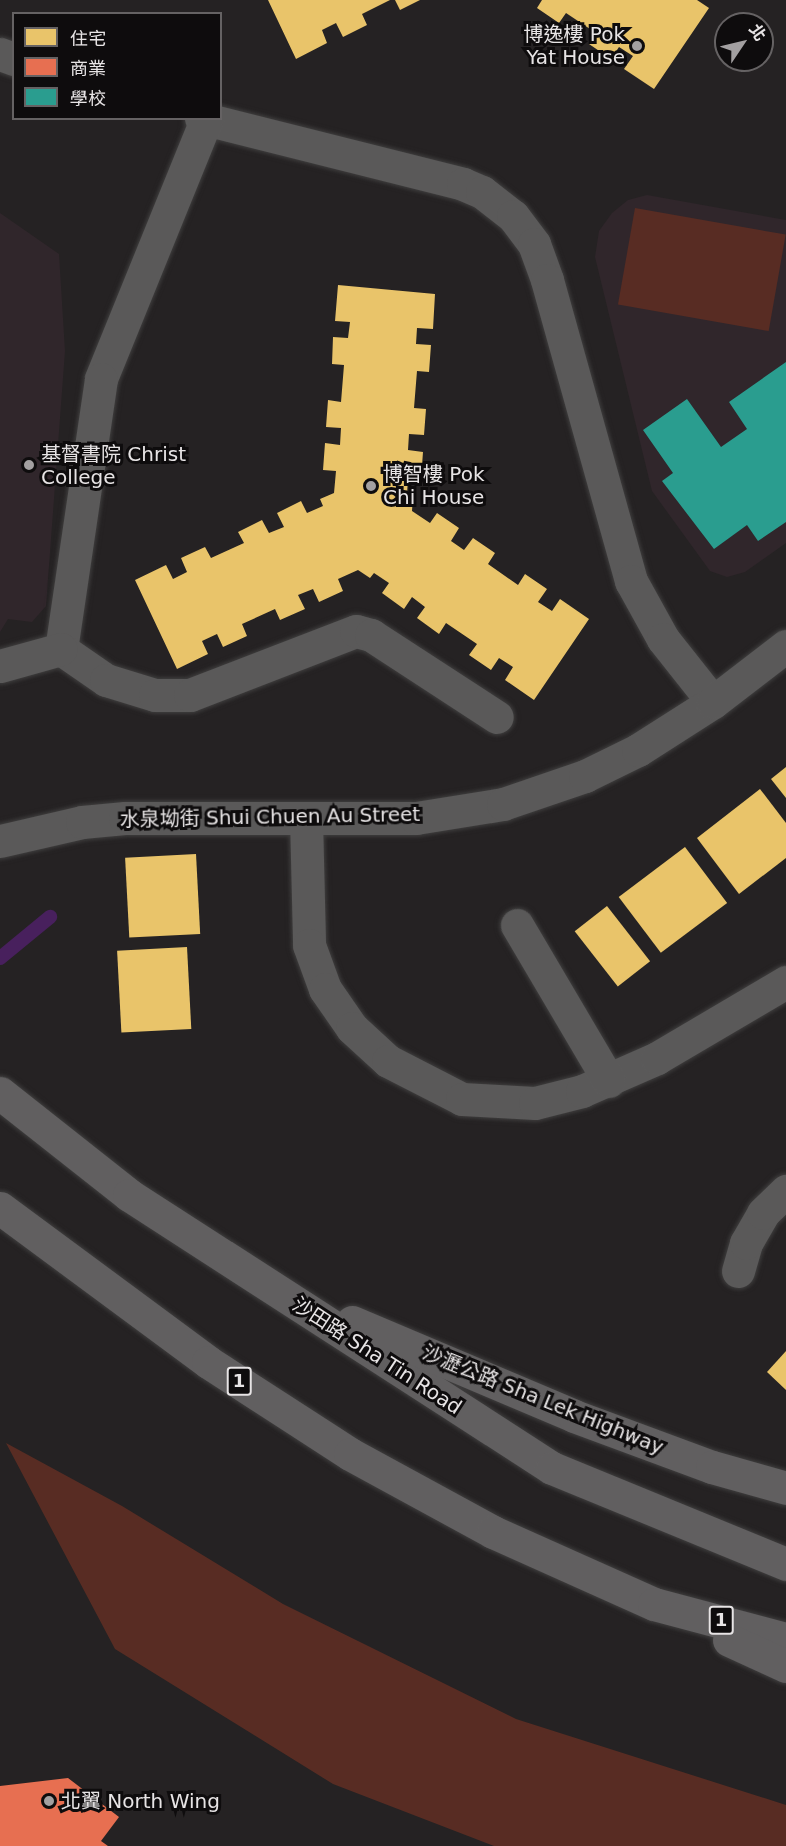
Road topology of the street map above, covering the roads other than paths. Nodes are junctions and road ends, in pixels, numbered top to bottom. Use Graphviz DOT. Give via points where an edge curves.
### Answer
graph roads {
  1 [pos="204,120"];
  2 [pos="208,120"];
  3 [pos="786,646"];
  4 [pos="61,649"];
  5 [pos="0,666"];
  6 [pos="712,702"];
  7 [pos="497,717"];
  8 [pos="306,818"];
  9 [pos="0,841"];
  10 [pos="517,925"];
  11 [pos="786,982"];
  12 [pos="609,1081"];
  13 [pos="0,1093"];
  14 [pos="786,1191"];
  15 [pos="0,1208"];
  16 [pos="738,1271"];
  17 [pos="270,1288"];
  18 [pos="786,1488"];
  19 [pos="786,1563"];
  20 [pos="654,1604"];
  21 [pos="786,1639"];
  22 [pos="786,1666"];
  1 -- 4 [label="street" via="101,380"];
  2 -- 6 [label="street" via="463,184 482,192 513,216 534,244 547,280 631,581 663,639"];
  3 -- 6 [label="street, 水泉坳街 Shui Chuen Au Street"];
  4 -- 5 [label="street"];
  4 -- 7 [label="street" via="106,680 155,695 190,695 356,631 371,635"];
  6 -- 8 [label="street, 水泉坳街 Shui Chuen Au Street" via="638,750 585,776 502,804 416,818"];
  8 -- 9 [label="street, 水泉坳街 Shui Chuen Au Street" via="125,818 82,822"];
  8 -- 12 [label="street" via="306,919 311,952 337,1009 370,1046 437,1089 485,1102 535,1103"];
  10 -- 12 [label="street"];
  11 -- 12 [label="street" via="657,1058"];
  13 -- 17 [label="highway, 沙田路 Sha Tin Road" via="129,1195"];
  14 -- 16 [label="street" via="757,1223"];
  15 -- 20 [label="highway, 1" via="208,1362 350,1454 493,1532"];
  17 -- 18 [label="highway, 沙瀝公路 Sha Lek Highway" via="574,1416 712,1467"];
  17 -- 19 [label="highway, 沙田路 Sha Tin Road" via="552,1468"];
  20 -- 21 [label="highway, 1"];
  20 -- 22 [label="highway"];
}
